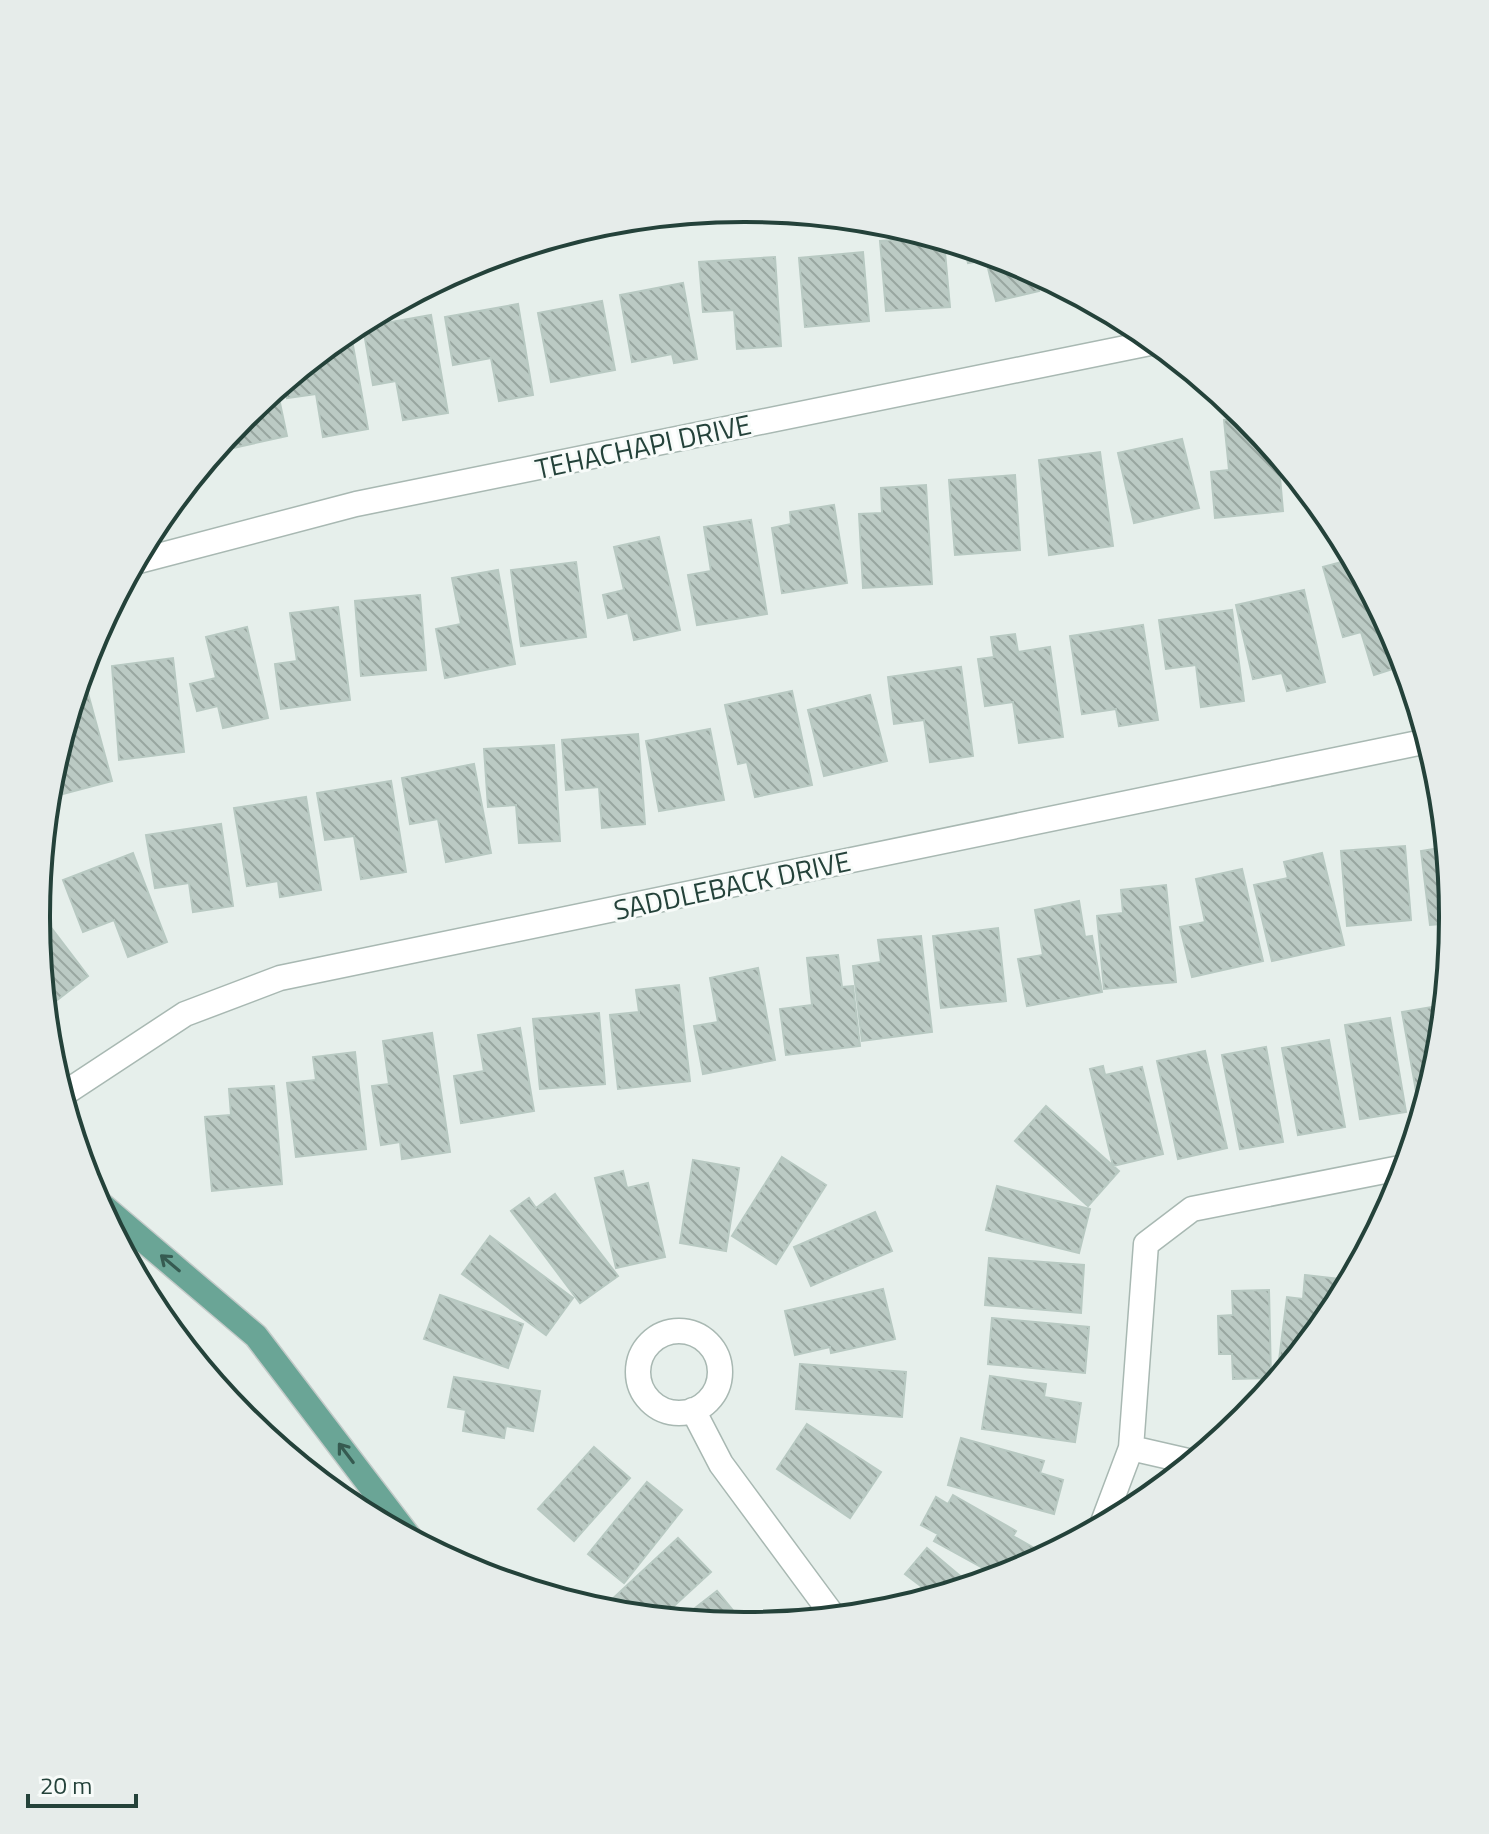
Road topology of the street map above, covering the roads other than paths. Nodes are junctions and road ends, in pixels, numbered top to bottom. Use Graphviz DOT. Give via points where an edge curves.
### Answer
graph roads {
  1 [pos="1138,345"];
  2 [pos="150,558"];
  3 [pos="1417,743"];
  4 [pos="72,1088"];
  5 [pos="1391,1170"];
  6 [pos="121,1221"];
  7 [pos="693,1410"];
  8 [pos="1131,1448"];
  9 [pos="1178,1459"];
  10 [pos="1109,1508"];
  11 [pos="393,1515"];
  12 [pos="826,1607"];
  1 -- 2 [label="street, TEHACHAPI DRIVE" via="356,504"];
  3 -- 4 [label="street, SADDLEBACK DRIVE" via="280,978 185,1014"];
  5 -- 8 [label="street" via="1192,1209 1146,1244"];
  11 -- 6 [label="main road, one-way" via="256,1336"];
  7 -- 12 [label="street" via="721,1464"];
  8 -- 9 [label="street"];
  8 -- 10 [label="street"];
}
